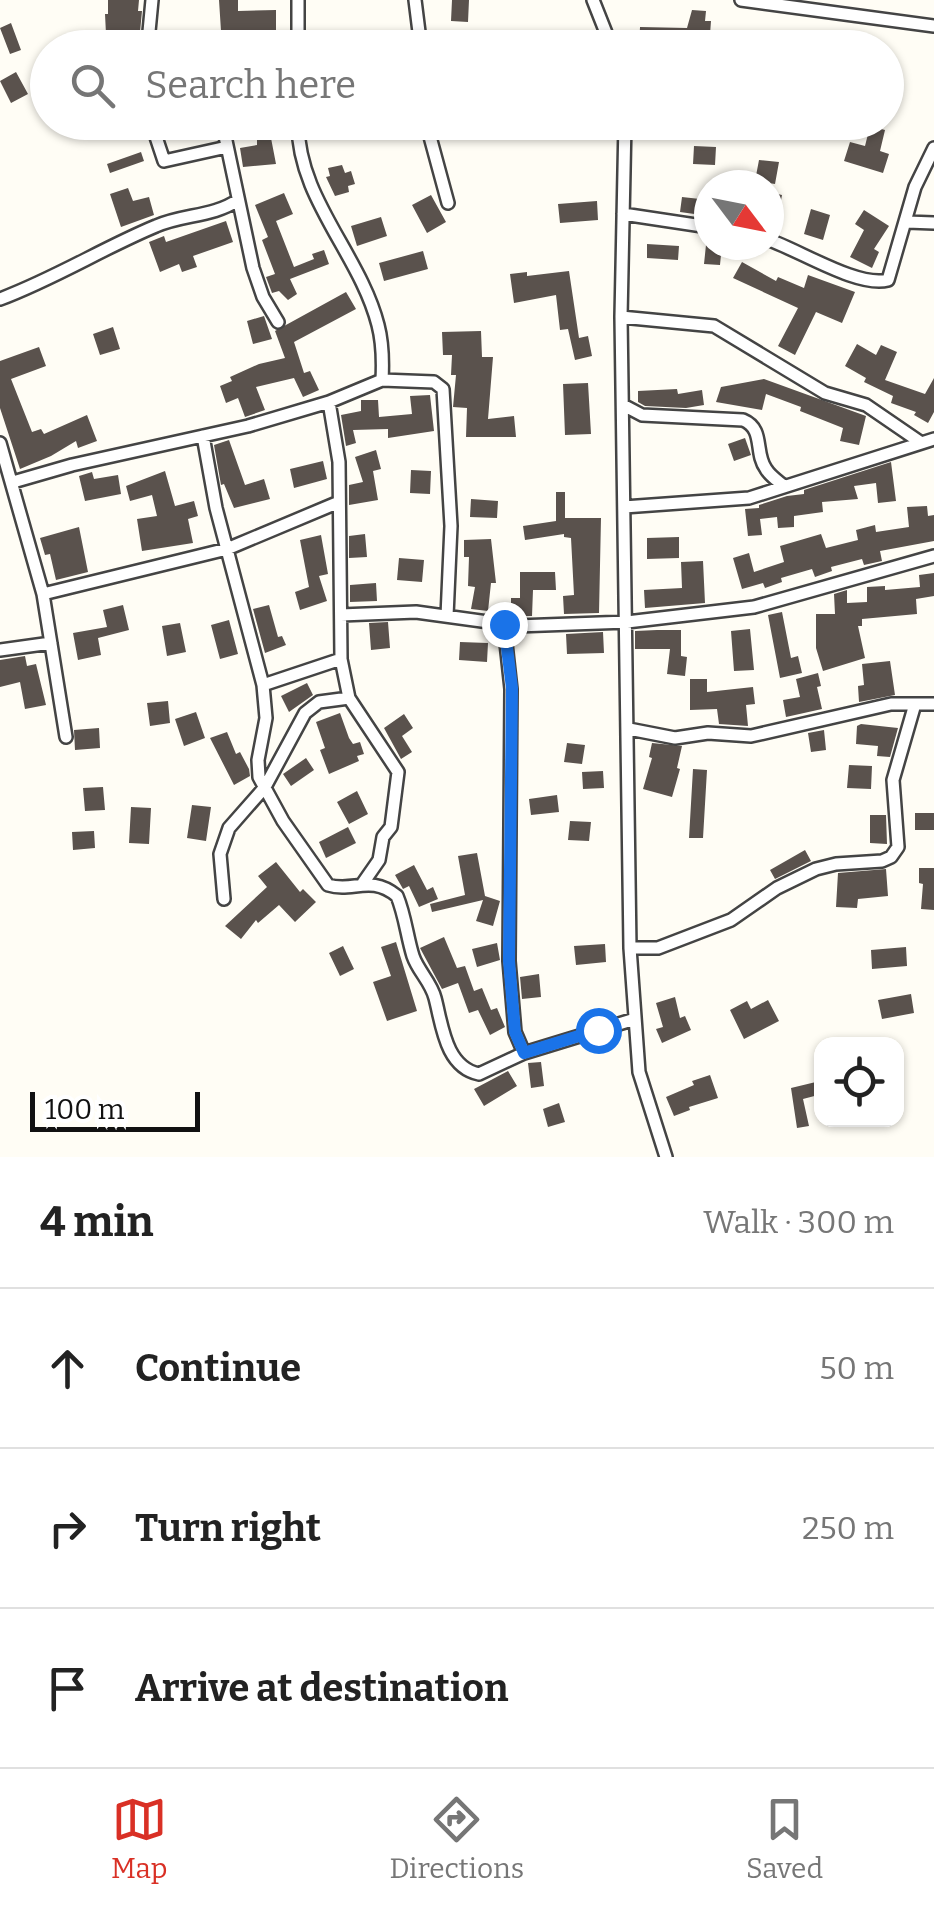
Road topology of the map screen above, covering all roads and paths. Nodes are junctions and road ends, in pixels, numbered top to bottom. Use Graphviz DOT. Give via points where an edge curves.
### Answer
graph roads {
  1 [pos="152,0"];
  2 [pos="298,0"];
  3 [pos="415,0"];
  4 [pos="593,0"];
  5 [pos="741,0"];
  6 [pos="934,26"];
  7 [pos="149,30"];
  8 [pos="298,30"];
  9 [pos="419,30"];
  10 [pos="605,30"];
  11 [pos="156,140"];
  12 [pos="226,140"];
  13 [pos="299,140"];
  14 [pos="431,140"];
  15 [pos="625,140"];
  16 [pos="227,147"];
  17 [pos="934,148"];
  18 [pos="238,200"];
  19 [pos="448,203"];
  20 [pos="623,214"];
  21 [pos="907,222"];
  22 [pos="934,223"];
  23 [pos="694,225"];
  24 [pos="784,246"];
  25 [pos="0,299"];
  26 [pos="621,317"];
  27 [pos="278,322"];
  28 [pos="382,380"];
  29 [pos="329,402"];
  30 [pos="623,406"];
  31 [pos="203,436"];
  32 [pos="934,439"];
  33 [pos="920,442"];
  34 [pos="1,451"];
  35 [pos="14,482"];
  36 [pos="784,486"];
  37 [pos="339,502"];
  38 [pos="624,507"];
  39 [pos="227,549"];
  40 [pos="934,556"];
  41 [pos="43,594"];
  42 [pos="341,615"];
  43 [pos="447,616"];
  44 [pos="627,622"];
  45 [pos="504,624"];
  46 [pos="51,643"];
  47 [pos="0,650"];
  48 [pos="340,659"];
  49 [pos="263,685"];
  50 [pos="348,698"];
  51 [pos="915,704"];
  52 [pos="934,704"];
  53 [pos="629,729"];
  54 [pos="66,738"];
  55 [pos="265,787"];
  56 [pos="363,883"];
  57 [pos="224,899"];
  58 [pos="630,948"];
  59 [pos="635,1020"];
  60 [pos="524,1053"];
  61 [pos="666,1157"];
  1 -- 7 [label="street"];
  2 -- 8 [label="street"];
  3 -- 9 [label="street"];
  4 -- 10 [label="street"];
  5 -- 6 [label="street"];
  11 -- 16 [label="street" via="164,161"];
  12 -- 16 [label="street"];
  13 -- 28 [label="street" via="301,163 377,322"];
  14 -- 19 [label="street"];
  15 -- 20 [label="street"];
  16 -- 18 [label="street"];
  17 -- 21 [label="street"];
  18 -- 25 [label="street" via="161,224"];
  18 -- 27 [label="street" via="253,268"];
  20 -- 23 [label="street"];
  20 -- 26 [label="street"];
  21 -- 22 [label="street"];
  21 -- 24 [label="street" via="893,272 881,282"];
  26 -- 30 [label="street"];
  26 -- 33 [label="street" via="714,326 825,392 866,405"];
  28 -- 29 [label="street"];
  28 -- 43 [label="street" via="434,382 444,389 451,526"];
  29 -- 31 [label="street"];
  29 -- 37 [label="street"];
  30 -- 36 [label="street" via="642,416 750,423 763,465"];
  30 -- 38 [label="street"];
  31 -- 35 [label="street"];
  31 -- 39 [label="street"];
  32 -- 33 [label="street"];
  33 -- 36 [label="street"];
  34 -- 35 [label="street"];
  35 -- 41 [label="street"];
  36 -- 38 [label="street" via="725,502"];
  37 -- 39 [label="street"];
  37 -- 42 [label="street"];
  38 -- 44 [label="street"];
  39 -- 41 [label="street"];
  39 -- 49 [label="street"];
  40 -- 44 [label="street" via="754,606"];
  41 -- 46 [label="street"];
  42 -- 43 [label="street"];
  42 -- 48 [label="street"];
  43 -- 45 [label="street"];
  44 -- 45 [label="street"];
  44 -- 53 [label="street"];
  45 -- 60 [label="street" via="512,688 509,961 515,1032"];
  46 -- 47 [label="street"];
  46 -- 54 [label="street"];
  48 -- 49 [label="street"];
  48 -- 50 [label="street"];
  49 -- 55 [label="street" via="258,769"];
  50 -- 55 [label="street" via="319,702 304,713"];
  50 -- 56 [label="street" via="398,772 391,827"];
  51 -- 52 [label="street"];
  51 -- 53 [label="street" via="751,736 675,738"];
  51 -- 58 [label="street" via="893,780 898,846 891,857 816,869 731,920 658,948"];
  53 -- 58 [label="street"];
  55 -- 56 [label="street" via="328,885"];
  55 -- 57 [label="street" via="222,841"];
  56 -- 60 [label="street" via="397,896 414,960 435,996 440,1030 464,1068 479,1074"];
  58 -- 59 [label="street"];
  59 -- 60 [label="street"];
  59 -- 61 [label="street" via="639,1072"];
}
